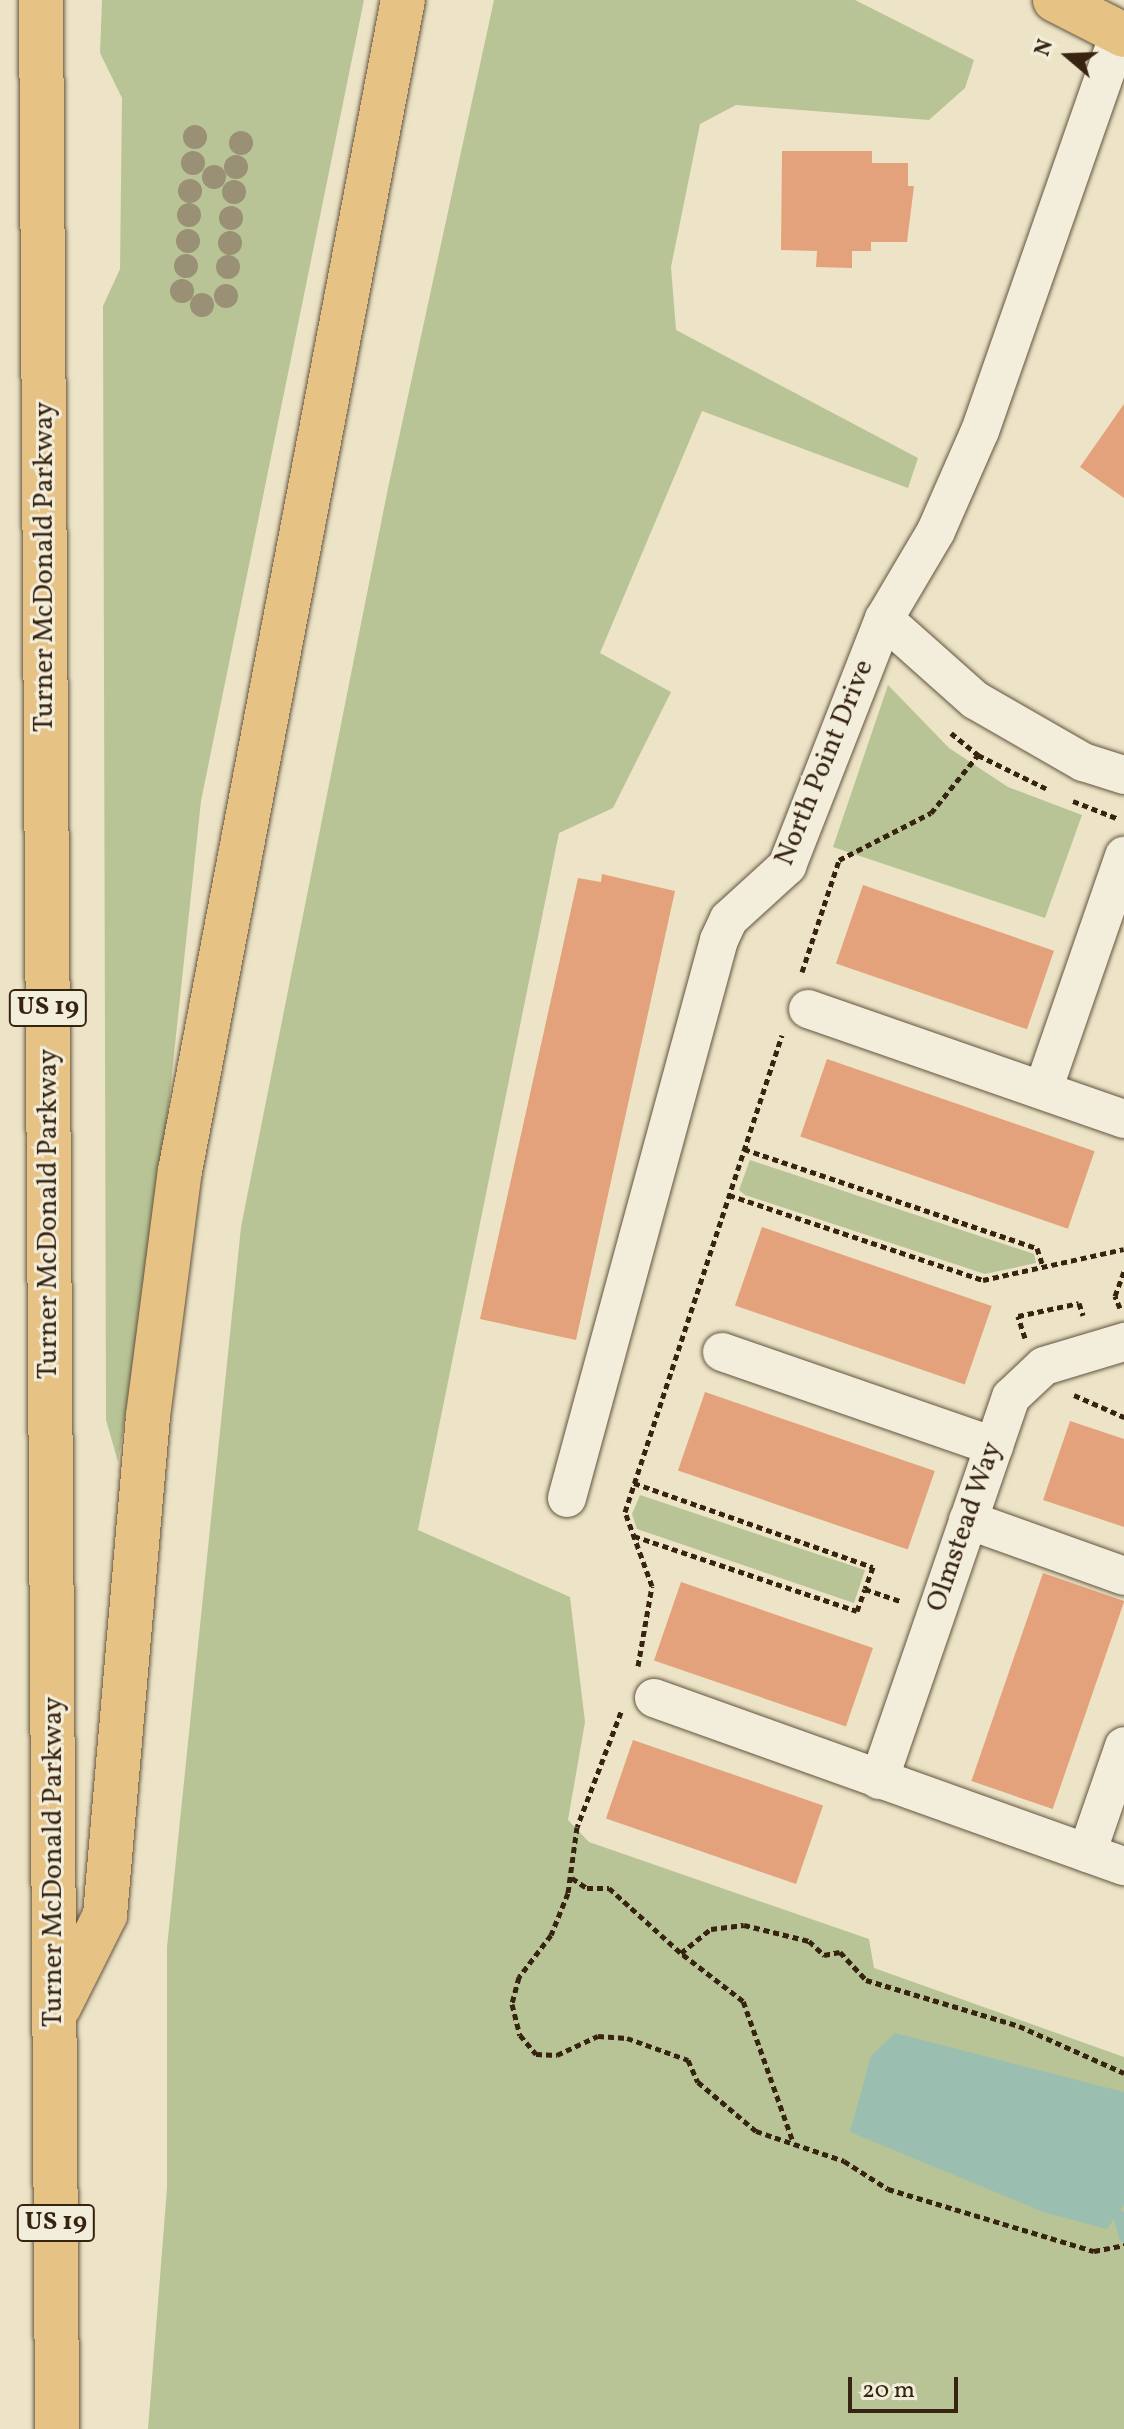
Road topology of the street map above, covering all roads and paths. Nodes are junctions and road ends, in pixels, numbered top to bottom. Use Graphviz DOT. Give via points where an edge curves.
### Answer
graph roads {
  1 [pos="41,0"];
  2 [pos="1055,0"];
  3 [pos="403,3"];
  4 [pos="1122,34"];
  5 [pos="884,619"];
  6 [pos="978,755"];
  7 [pos="1124,775"];
  8 [pos="1124,856"];
  9 [pos="797,1006"];
  10 [pos="1043,1090"];
  11 [pos="1124,1119"];
  12 [pos="744,1149"];
  13 [pos="729,1195"];
  14 [pos="1124,1249"];
  15 [pos="1043,1266"];
  16 [pos="1124,1342"];
  17 [pos="722,1352"];
  18 [pos="1084,1389"];
  19 [pos="1071,1393"];
  20 [pos="1059,1399"];
  21 [pos="1124,1417"];
  22 [pos="994,1446"];
  23 [pos="634,1483"];
  24 [pos="567,1498"];
  25 [pos="968,1520"];
  26 [pos="634,1536"];
  27 [pos="1124,1576"];
  28 [pos="865,1589"];
  29 [pos="903,1602"];
  30 [pos="638,1692"];
  31 [pos="1124,1746"];
  32 [pos="879,1780"];
  33 [pos="1087,1853"];
  34 [pos="1124,1866"];
  35 [pos="572,1878"];
  36 [pos="681,1953"];
  37 [pos="55,2017"];
  38 [pos="1124,2073"];
  39 [pos="792,2139"];
  40 [pos="1124,2245"];
  41 [pos="57,2429"];
  1 -- 37 [label="main road, Turner McDonald Parkway / US 19"];
  2 -- 4 [label="main road"];
  3 -- 37 [label="main road" via="180,1171 148,1416 105,1915"];
  4 -- 5 [label="street, North Point Drive" via="980,431 936,531"];
  5 -- 7 [label="street" via="975,700 1083,762"];
  5 -- 24 [label="street, North Point Drive" via="787,866 729,919 719,940"];
  6 -- 9 [label="path" via="931,813 839,860"];
  8 -- 10 [label="street"];
  9 -- 10 [label="street"];
  9 -- 12 [label="path"];
  10 -- 11 [label="street"];
  12 -- 13 [label="path"];
  12 -- 15 [label="path" via="1037,1248"];
  13 -- 15 [label="path" via="983,1280"];
  13 -- 23 [label="path"];
  14 -- 15 [label="path"];
  16 -- 22 [label="street, Olmstead Way" via="1044,1366 1011,1397"];
  17 -- 22 [label="street"];
  18 -- 19 [label="path"];
  19 -- 20 [label="path"];
  19 -- 21 [label="path"];
  22 -- 25 [label="street, Olmstead Way"];
  23 -- 26 [label="path" via="625,1512"];
  23 -- 28 [label="path" via="873,1567"];
  25 -- 27 [label="street"];
  25 -- 32 [label="street, Olmstead Way"];
  26 -- 28 [label="path" via="857,1611"];
  26 -- 30 [label="path" via="652,1586"];
  28 -- 29 [label="path"];
  30 -- 32 [label="street"];
  30 -- 35 [label="path" via="577,1827"];
  31 -- 33 [label="street"];
  32 -- 33 [label="street"];
  33 -- 34 [label="street"];
  35 -- 36 [label="path" via="587,1888 609,1888"];
  35 -- 39 [label="path" via="551,1935 519,1977 512,2004 520,2035 536,2054 557,2055 598,2036 627,2038 688,2060 698,2082 722,2107 756,2131"];
  36 -- 38 [label="path" via="711,1929 744,1925 809,1941 824,1955 840,1952 866,1980 1019,2026"];
  36 -- 39 [label="path" via="743,2001"];
  37 -- 41 [label="main road, Turner McDonald Parkway / US 19"];
  39 -- 40 [label="path" via="888,2189 1094,2251"];
}
